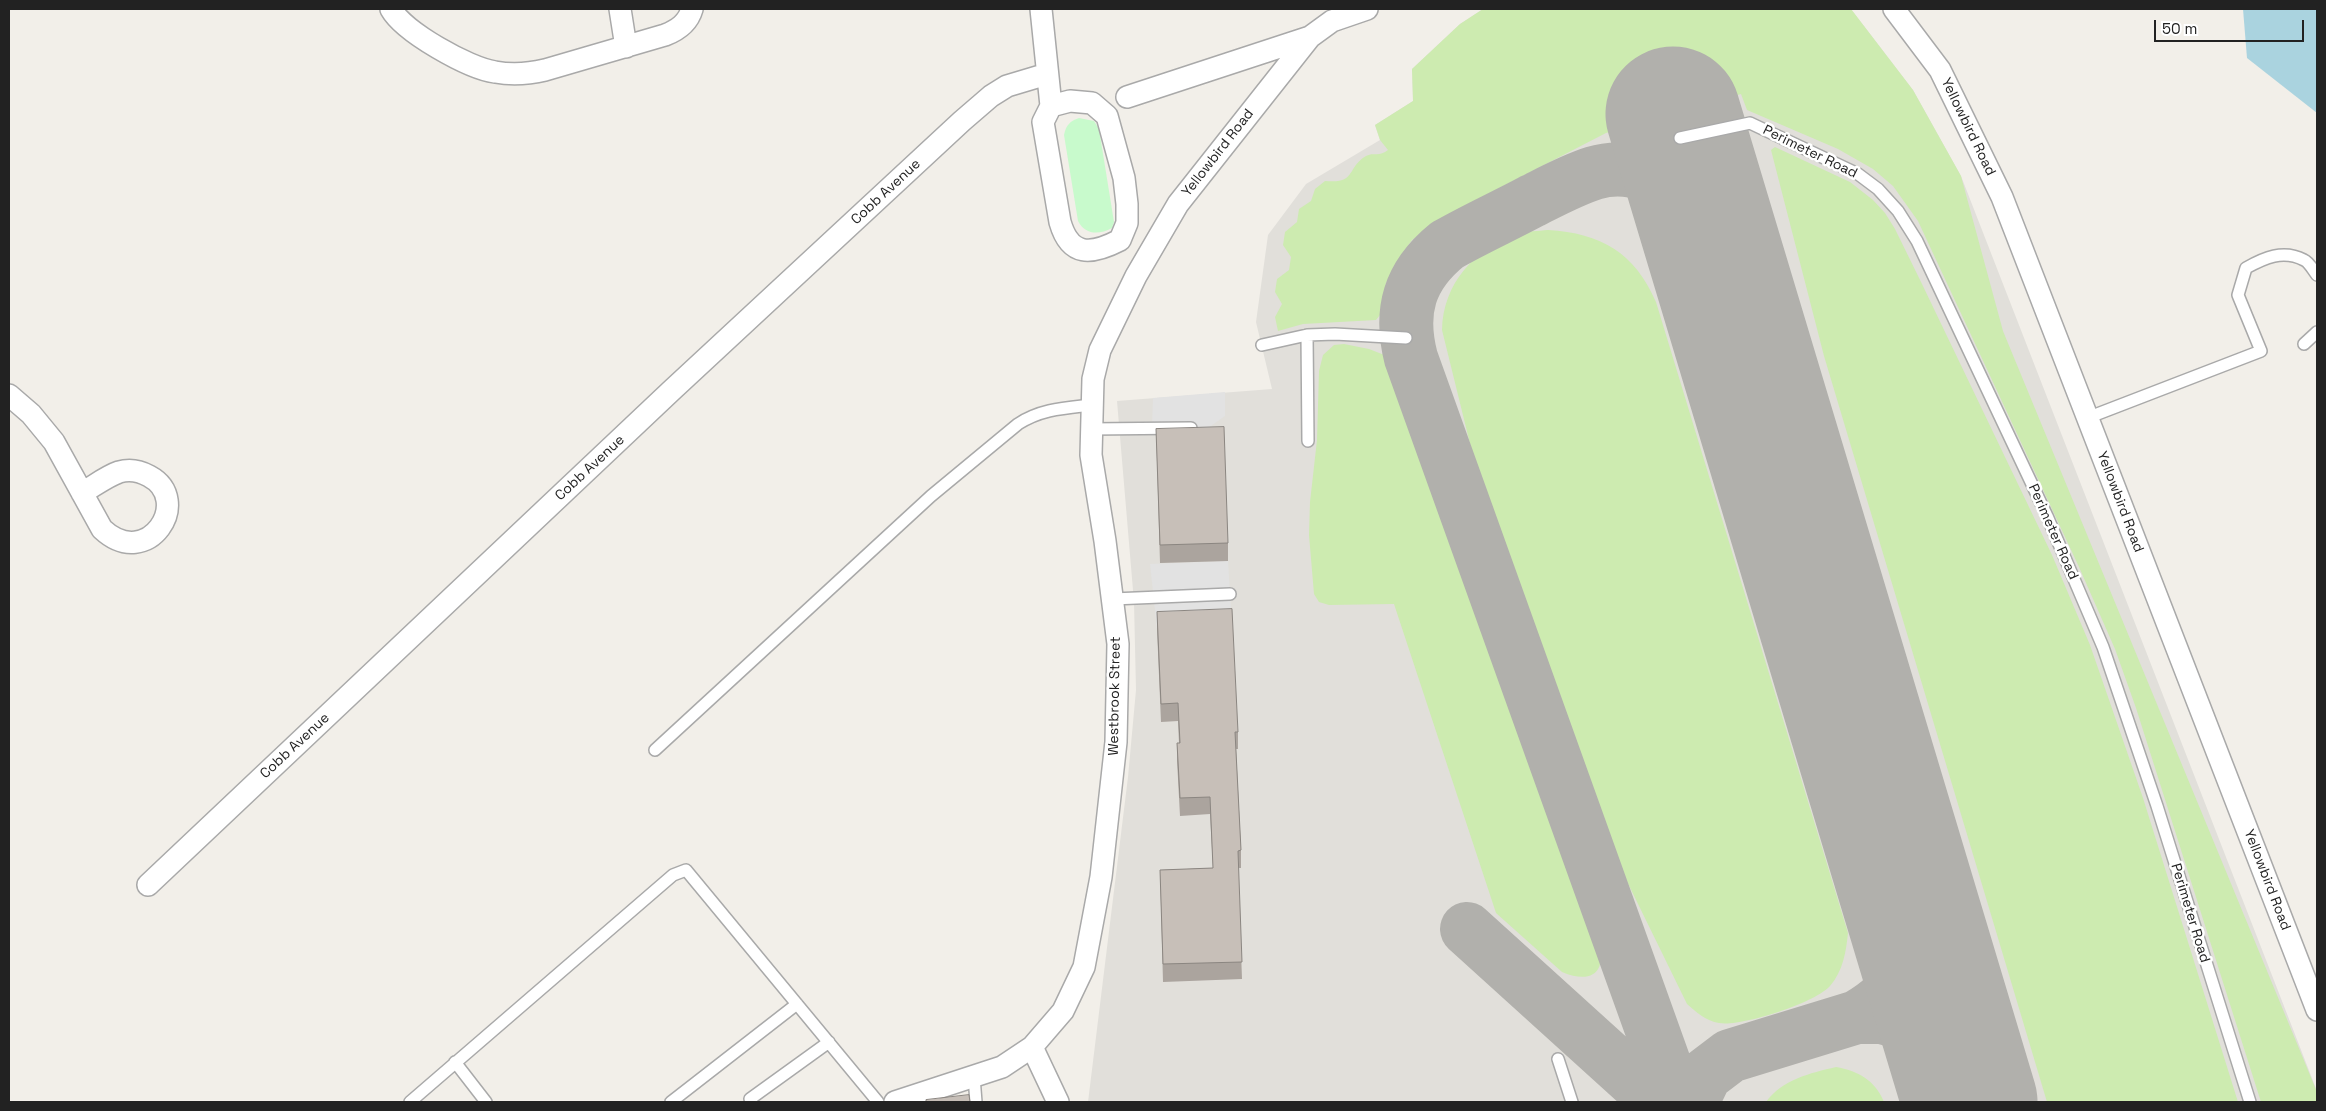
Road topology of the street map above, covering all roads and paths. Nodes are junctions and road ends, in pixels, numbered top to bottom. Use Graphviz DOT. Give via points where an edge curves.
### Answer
graph roads {
  1 [pos="391,9"];
  2 [pos="620,9"];
  3 [pos="692,9"];
  4 [pos="1041,9"];
  5 [pos="1367,9"];
  6 [pos="1894,9"];
  7 [pos="1310,37"];
  8 [pos="626,47"];
  9 [pos="1047,74"];
  10 [pos="1127,97"];
  11 [pos="1051,106"];
  12 [pos="1680,138"];
  13 [pos="1120,240"];
  14 [pos="1139,270"];
  15 [pos="2317,275"];
  16 [pos="2317,332"];
  17 [pos="1308,335"];
  18 [pos="1406,338"];
  19 [pos="2304,344"];
  20 [pos="1262,345"];
  21 [pos="9,395"];
  22 [pos="1091,405"];
  23 [pos="2087,418"];
  24 [pos="1198,428"];
  25 [pos="1091,429"];
  26 [pos="1308,441"];
  27 [pos="82,492"];
  28 [pos="1230,594"];
  29 [pos="1112,599"];
  30 [pos="655,750"];
  31 [pos="148,885"];
  32 [pos="797,1004"];
  33 [pos="2317,1010"];
  34 [pos="828,1042"];
  35 [pos="1032,1047"];
  36 [pos="1558,1059"];
  37 [pos="455,1062"];
  38 [pos="974,1077"];
  39 [pos="750,1099"];
  40 [pos="410,1102"];
  41 [pos="486,1102"];
  42 [pos="671,1102"];
  43 [pos="878,1102"];
  44 [pos="896,1102"];
  45 [pos="976,1102"];
  46 [pos="1058,1102"];
  47 [pos="1572,1102"];
  48 [pos="2250,1102"];
  1 -- 8 [label="street" via="396,17 427,41 476,67 493,72 528,74"];
  2 -- 8 [label="street"];
  3 -- 8 [label="street" via="685,23 676,31"];
  4 -- 9 [label="street"];
  5 -- 7 [label="street, Yellowbird Road" via="1332,21"];
  6 -- 23 [label="street, Yellowbird Road" via="1940,70 2002,197"];
  7 -- 10 [label="street, Yellowbird Road"];
  7 -- 14 [label="street, Yellowbird Road" via="1178,204"];
  9 -- 11 [label="street"];
  9 -- 31 [label="street, Cobb Avenue" via="1007,86 962,122"];
  11 -- 13 [label="street" via="1070,101 1092,103 1107,116 1124,178 1127,204 1127,223"];
  11 -- 13 [label="street" via="1043,122 1064,236 1077,249 1088,252"];
  12 -- 48 [label="lane, Perimeter Road" via="1750,123 1858,174 1878,189 1898,211 1917,241 2047,516 2103,646"];
  13 -- 14 [label="street"];
  14 -- 22 [label="street, Westbrook Street" via="1100,350"];
  15 -- 23 [label="lane" via="2305,260 2281,254 2264,258 2246,268 2238,295 2261,351"];
  16 -- 19 [label="lane"];
  17 -- 18 [label="lane"];
  17 -- 20 [label="lane"];
  17 -- 26 [label="lane"];
  21 -- 27 [label="street" via="31,414 54,442"];
  22 -- 25 [label="street, Westbrook Street"];
  22 -- 30 [label="lane" via="1033,414 1018,424 931,496"];
  23 -- 33 [label="street, Yellowbird Road"];
  24 -- 25 [label="lane"];
  25 -- 29 [label="street, Westbrook Street" via="1091,455"];
  28 -- 29 [label="lane"];
  29 -- 35 [label="street, Westbrook Street" via="1118,644 1116,742 1094,921 1084,968 1076,985 1063,1011"];
  32 -- 34 [label="lane"];
  32 -- 37 [label="lane" via="686,870 673,875"];
  32 -- 42 [label="lane"];
  34 -- 39 [label="lane"];
  34 -- 43 [label="lane"];
  35 -- 38 [label="street, Westbrook Street" via="1002,1067"];
  35 -- 46 [label="street"];
  36 -- 47 [label="lane"];
  37 -- 40 [label="lane"];
  37 -- 41 [label="lane"];
  38 -- 44 [label="street, Westbrook Street"];
  38 -- 45 [label="lane"];
}
